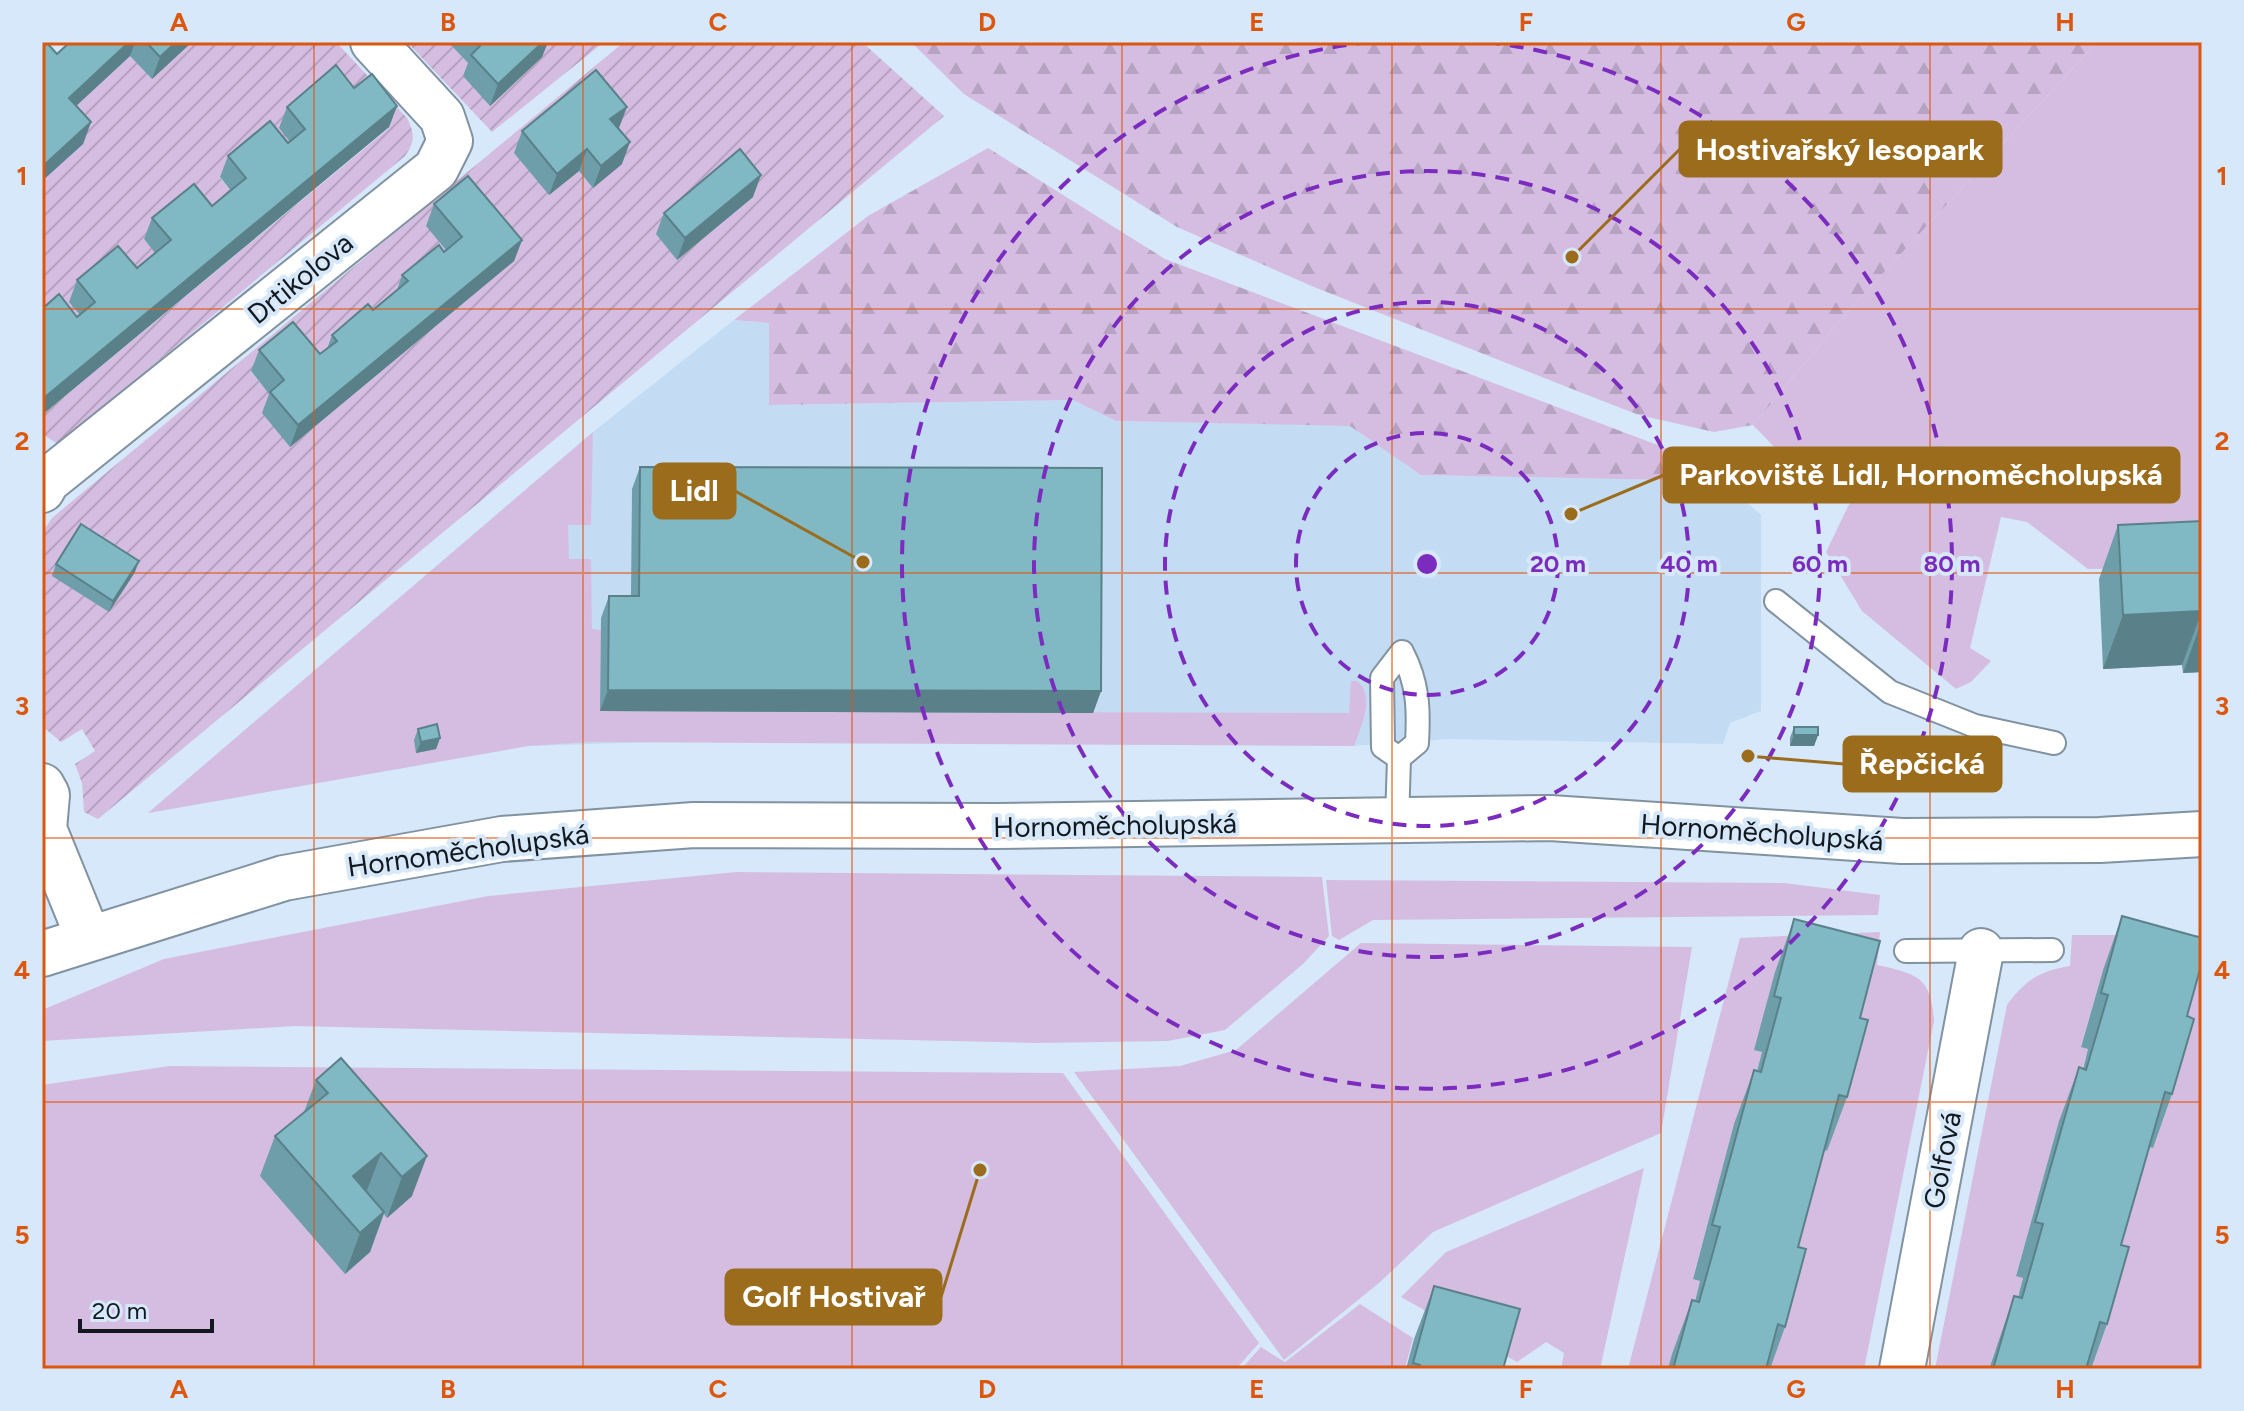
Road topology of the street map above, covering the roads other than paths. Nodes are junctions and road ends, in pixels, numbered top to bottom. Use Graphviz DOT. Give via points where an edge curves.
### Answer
graph roads {
  1 [pos="373,42"];
  2 [pos="42,490"];
  3 [pos="1776,601"];
  4 [pos="2054,743"];
  5 [pos="1399,758"];
  6 [pos="42,786"];
  7 [pos="1397,822"];
  8 [pos="2202,834"];
  9 [pos="88,937"];
  10 [pos="2052,950"];
  11 [pos="1906,951"];
  12 [pos="1981,951"];
  13 [pos="42,954"];
  14 [pos="1902,1369"];
  1 -- 2 [label="street, Drtikolova" via="442,117 450,141 436,169"];
  3 -- 4 [label="lane" via="1890,692 1975,726"];
  5 -- 7 [label="lane"];
  6 -- 9 [label="street" via="47,795 44,829"];
  7 -- 8 [label="street, Hornoměcholupská" via="1550,818 1902,841"];
  7 -- 9 [label="street, Hornoměcholupská" via="694,825 502,839 284,878"];
  9 -- 13 [label="street, Hornoměcholupská"];
  10 -- 12 [label="lane"];
  11 -- 12 [label="lane"];
  12 -- 14 [label="street, Golfová"];
}
